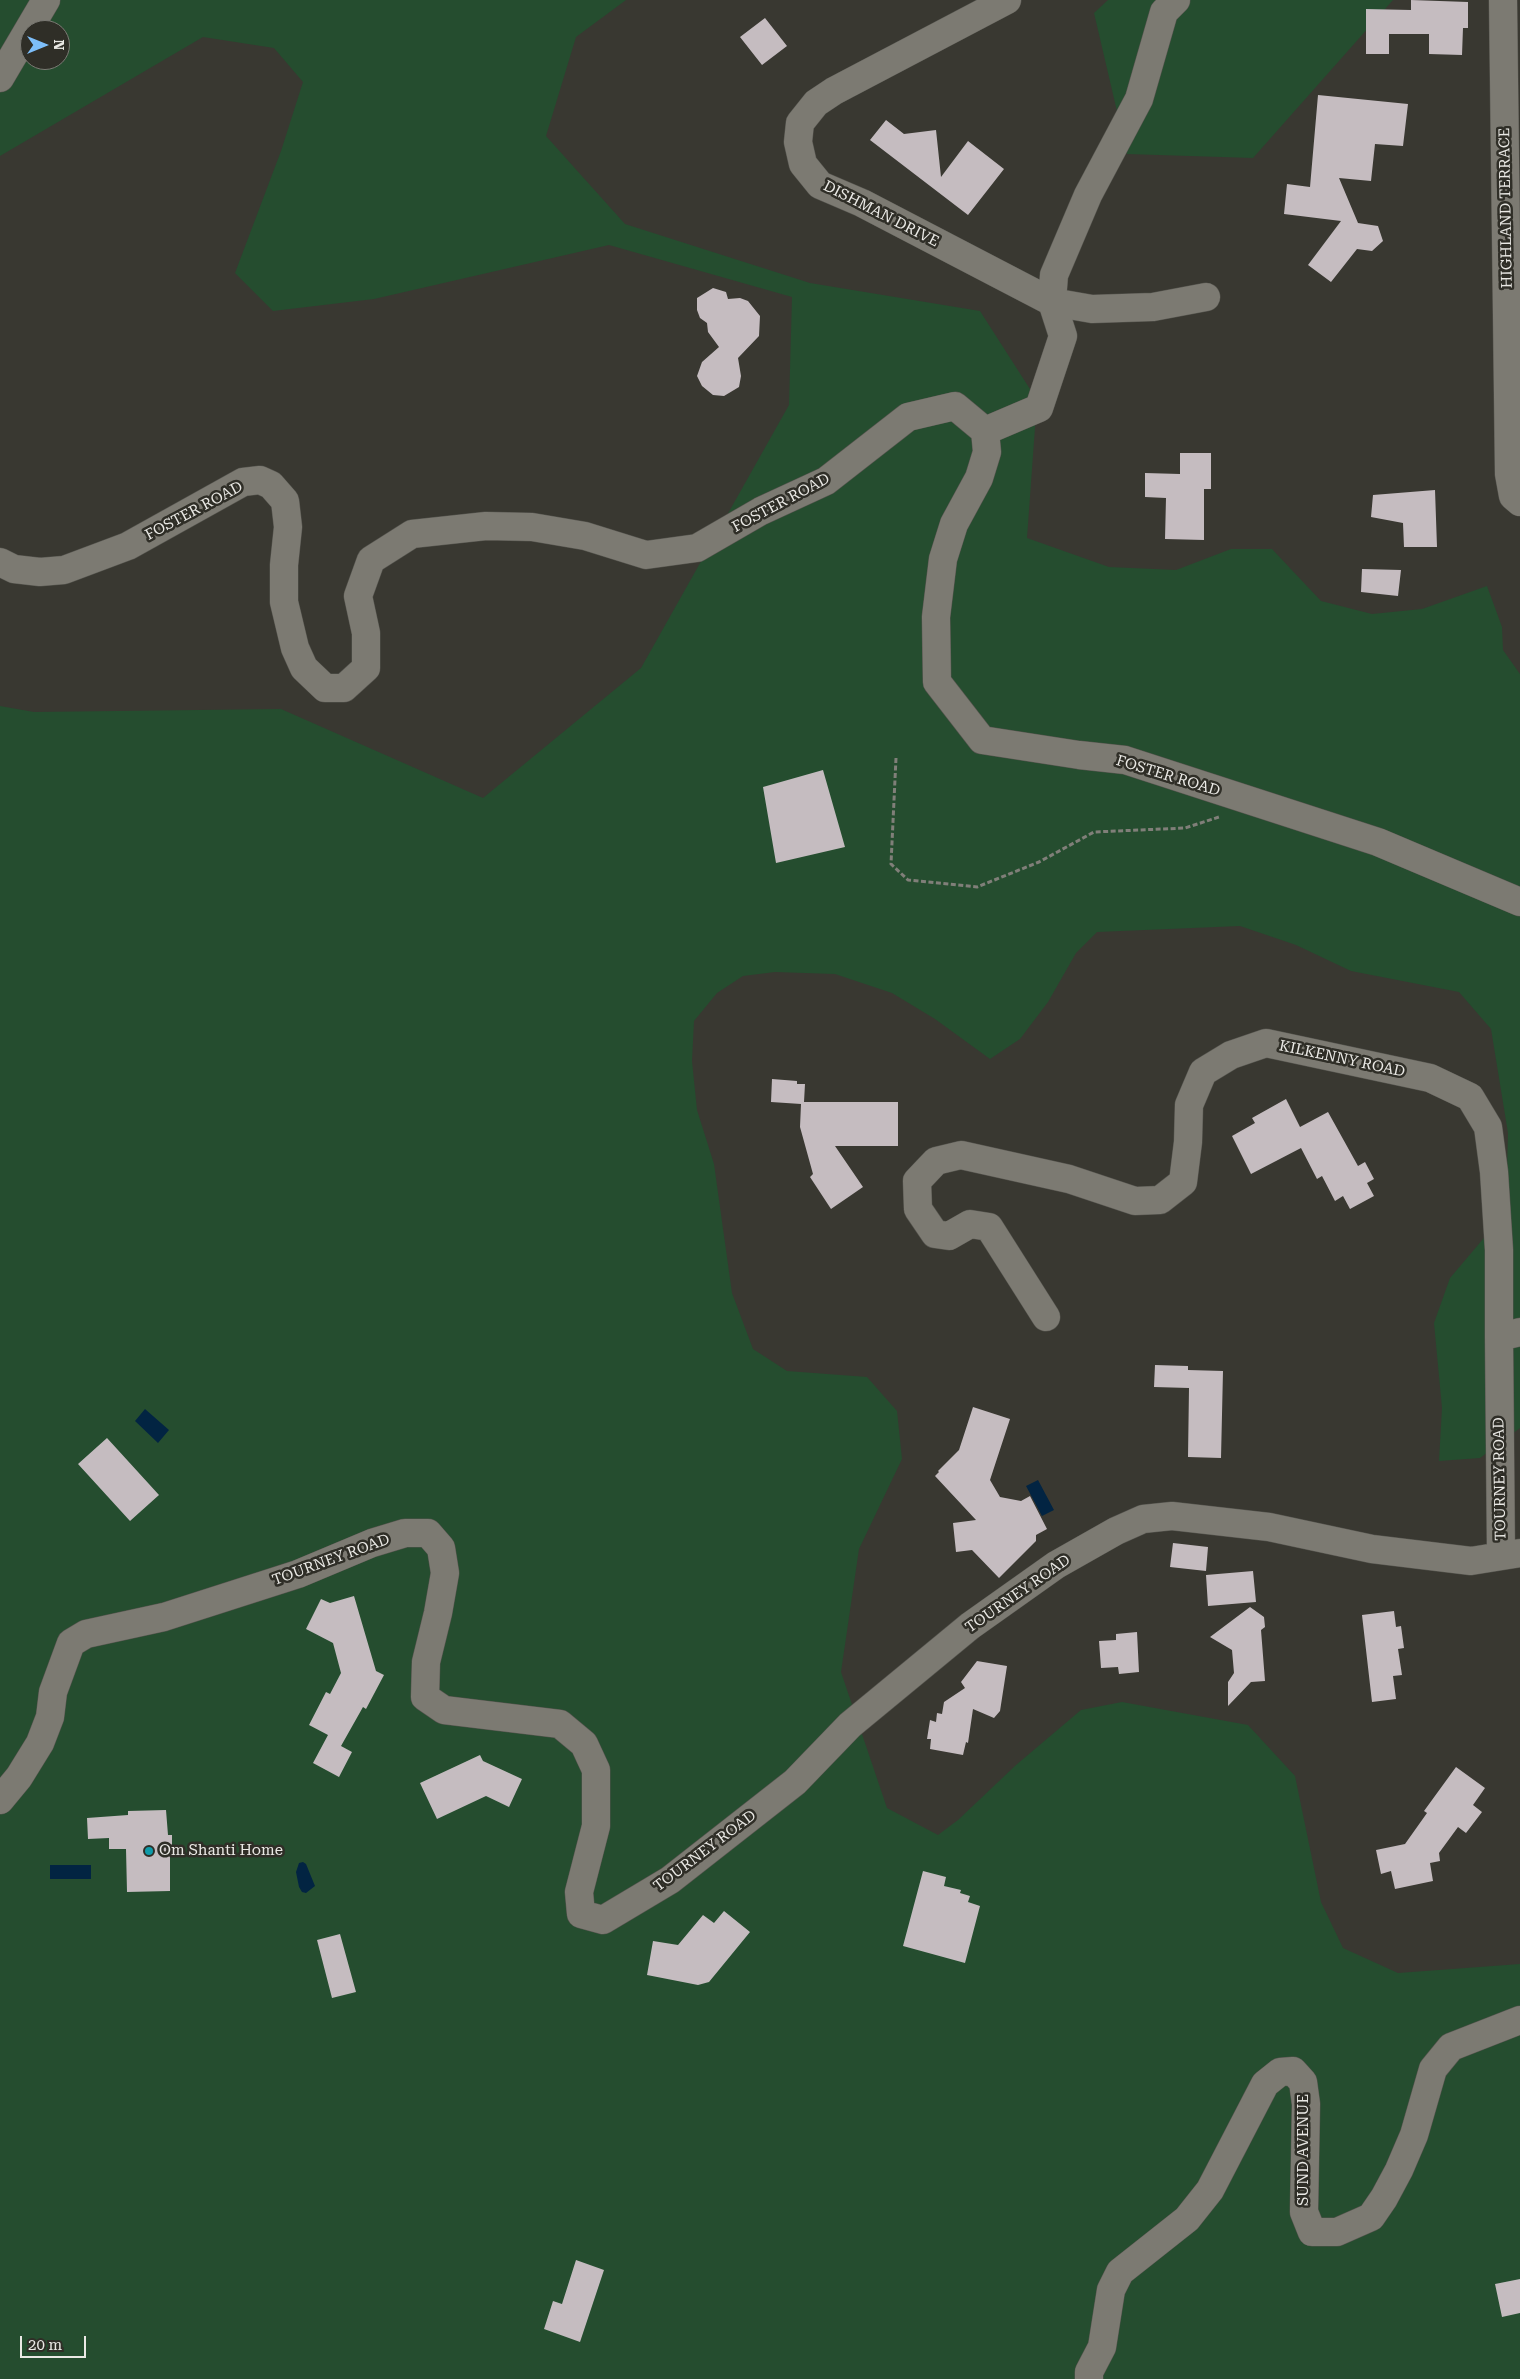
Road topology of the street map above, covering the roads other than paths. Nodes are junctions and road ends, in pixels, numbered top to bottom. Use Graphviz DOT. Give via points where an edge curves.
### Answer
graph roads {
  1 [pos="46,0"];
  2 [pos="1007,0"];
  3 [pos="1176,0"];
  4 [pos="1504,0"];
  5 [pos="0,78"];
  6 [pos="1206,297"];
  7 [pos="1052,302"];
  8 [pos="985,431"];
  9 [pos="1520,502"];
  10 [pos="0,562"];
  11 [pos="1520,902"];
  12 [pos="1046,1317"];
  13 [pos="1509,1334"];
  14 [pos="1510,1554"];
  15 [pos="0,1800"];
  16 [pos="1520,2020"];
  17 [pos="1089,2379"];
  1 -- 5 [label="street"];
  2 -- 7 [label="street, DISHMAN DRIVE" via="816,103 800,123 798,142 803,164 820,185 862,203"];
  3 -- 7 [label="street" via="1164,12 1138,98 1088,195 1054,275"];
  4 -- 9 [label="street, HIGHLAND TERRACE" via="1509,474 1513,496"];
  6 -- 7 [label="street, DISHMAN DRIVE" via="1153,308 1092,309"];
  7 -- 8 [label="street" via="1063,336 1039,408"];
  8 -- 10 [label="street, FOSTER ROAD" via="955,406 908,416 826,481 761,511 697,548 646,555 585,536 532,527 486,526 412,534 371,560 358,596 366,633 366,668 344,688 325,688 304,668 295,648 284,602 288,527 285,501 271,485 260,480 243,482 128,546 64,570 14,569"];
  8 -- 11 [label="street, FOSTER ROAD" via="987,452 979,478 954,524 943,559 936,617 937,682 982,740 1125,760 1378,842"];
  12 -- 13 [label="street, KILKENNY ROAD" via="989,1227 970,1224 949,1236 935,1234 918,1209 917,1181 936,1161 961,1155 1069,1179 1135,1201 1160,1200 1183,1182 1189,1105 1203,1072 1231,1055 1266,1043 1430,1078 1470,1097 1488,1127"];
  13 -- 14 [label="street, TOURNEY ROAD"];
  14 -- 15 [label="street, TOURNEY ROAD" via="1471,1561 1372,1549 1269,1527 1172,1516 1143,1519 1056,1565 970,1626 850,1725 795,1782 670,1880 604,1920 581,1914 580,1906 579,1892 596,1826 596,1770 584,1744 560,1724 444,1710 425,1697 426,1662 445,1573 441,1548 428,1533 405,1533 372,1543 298,1574 164,1617 86,1634 71,1643 53,1692 50,1717 40,1742"];
  16 -- 17 [label="street, SUND AVENUE" via="1451,2047 1433,2069 1414,2135 1384,2198 1371,2217 1337,2232 1312,2232 1304,2212 1306,2104 1303,2082 1293,2071 1280,2072 1265,2084 1204,2198 1187,2219 1120,2272 1111,2290 1102,2347 1089,2372"];
}
